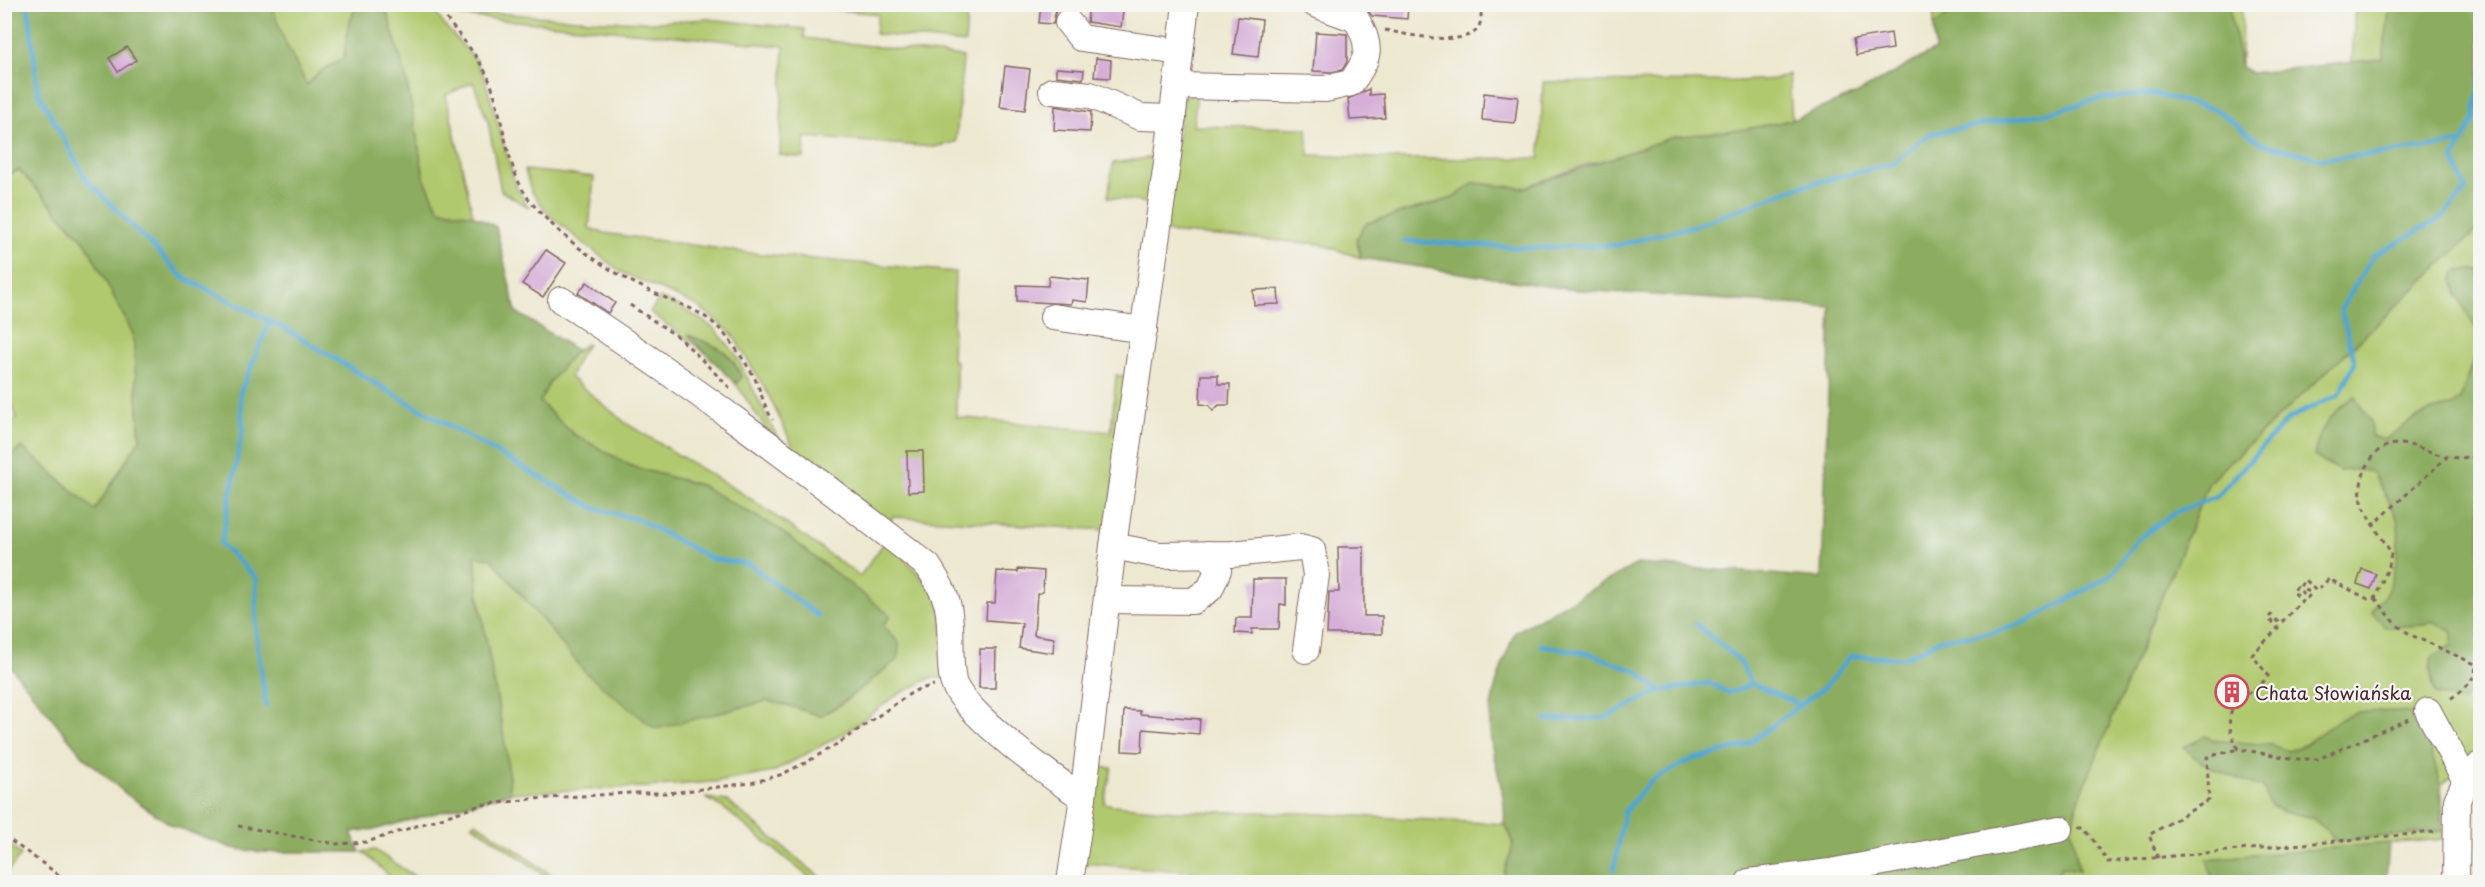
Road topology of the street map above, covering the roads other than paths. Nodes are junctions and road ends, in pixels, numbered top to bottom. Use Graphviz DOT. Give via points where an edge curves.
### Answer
graph roads {
  1 [pos="1186,4"];
  2 [pos="1315,4"];
  3 [pos="1068,22"];
  4 [pos="1180,52"];
  5 [pos="1177,86"];
  6 [pos="1052,91"];
  7 [pos="1173,118"];
  8 [pos="561,300"];
  9 [pos="1053,317"];
  10 [pos="1144,330"];
  11 [pos="1113,546"];
  12 [pos="1208,554"];
  13 [pos="1108,600"];
  14 [pos="1306,650"];
  15 [pos="2428,711"];
  16 [pos="2474,773"];
  17 [pos="1083,797"];
  18 [pos="2060,829"];
  19 [pos="1070,882"];
  20 [pos="1749,882"];
  21 [pos="2456,882"];
  1 -- 4 [label="street"];
  2 -- 5 [label="street" via="1356,19 1367,39 1365,63 1351,83 1325,89"];
  3 -- 4 [label="street" via="1081,38"];
  4 -- 5 [label="street"];
  5 -- 7 [label="street"];
  6 -- 7 [label="street" via="1090,95 1140,117"];
  7 -- 10 [label="street"];
  8 -- 17 [label="street" via="783,454 928,566 949,608 950,662 958,696 977,716"];
  9 -- 10 [label="street"];
  10 -- 11 [label="street"];
  11 -- 12 [label="street" via="1159,555"];
  11 -- 13 [label="street"];
  12 -- 13 [label="street" via="1218,570 1210,590 1193,601"];
  12 -- 14 [label="street" via="1300,547 1312,550 1316,575"];
  13 -- 17 [label="street"];
  15 -- 16 [label="street"];
  16 -- 21 [label="street" via="2457,800"];
  17 -- 19 [label="street"];
  18 -- 20 [label="street" via="1830,872"];
}
